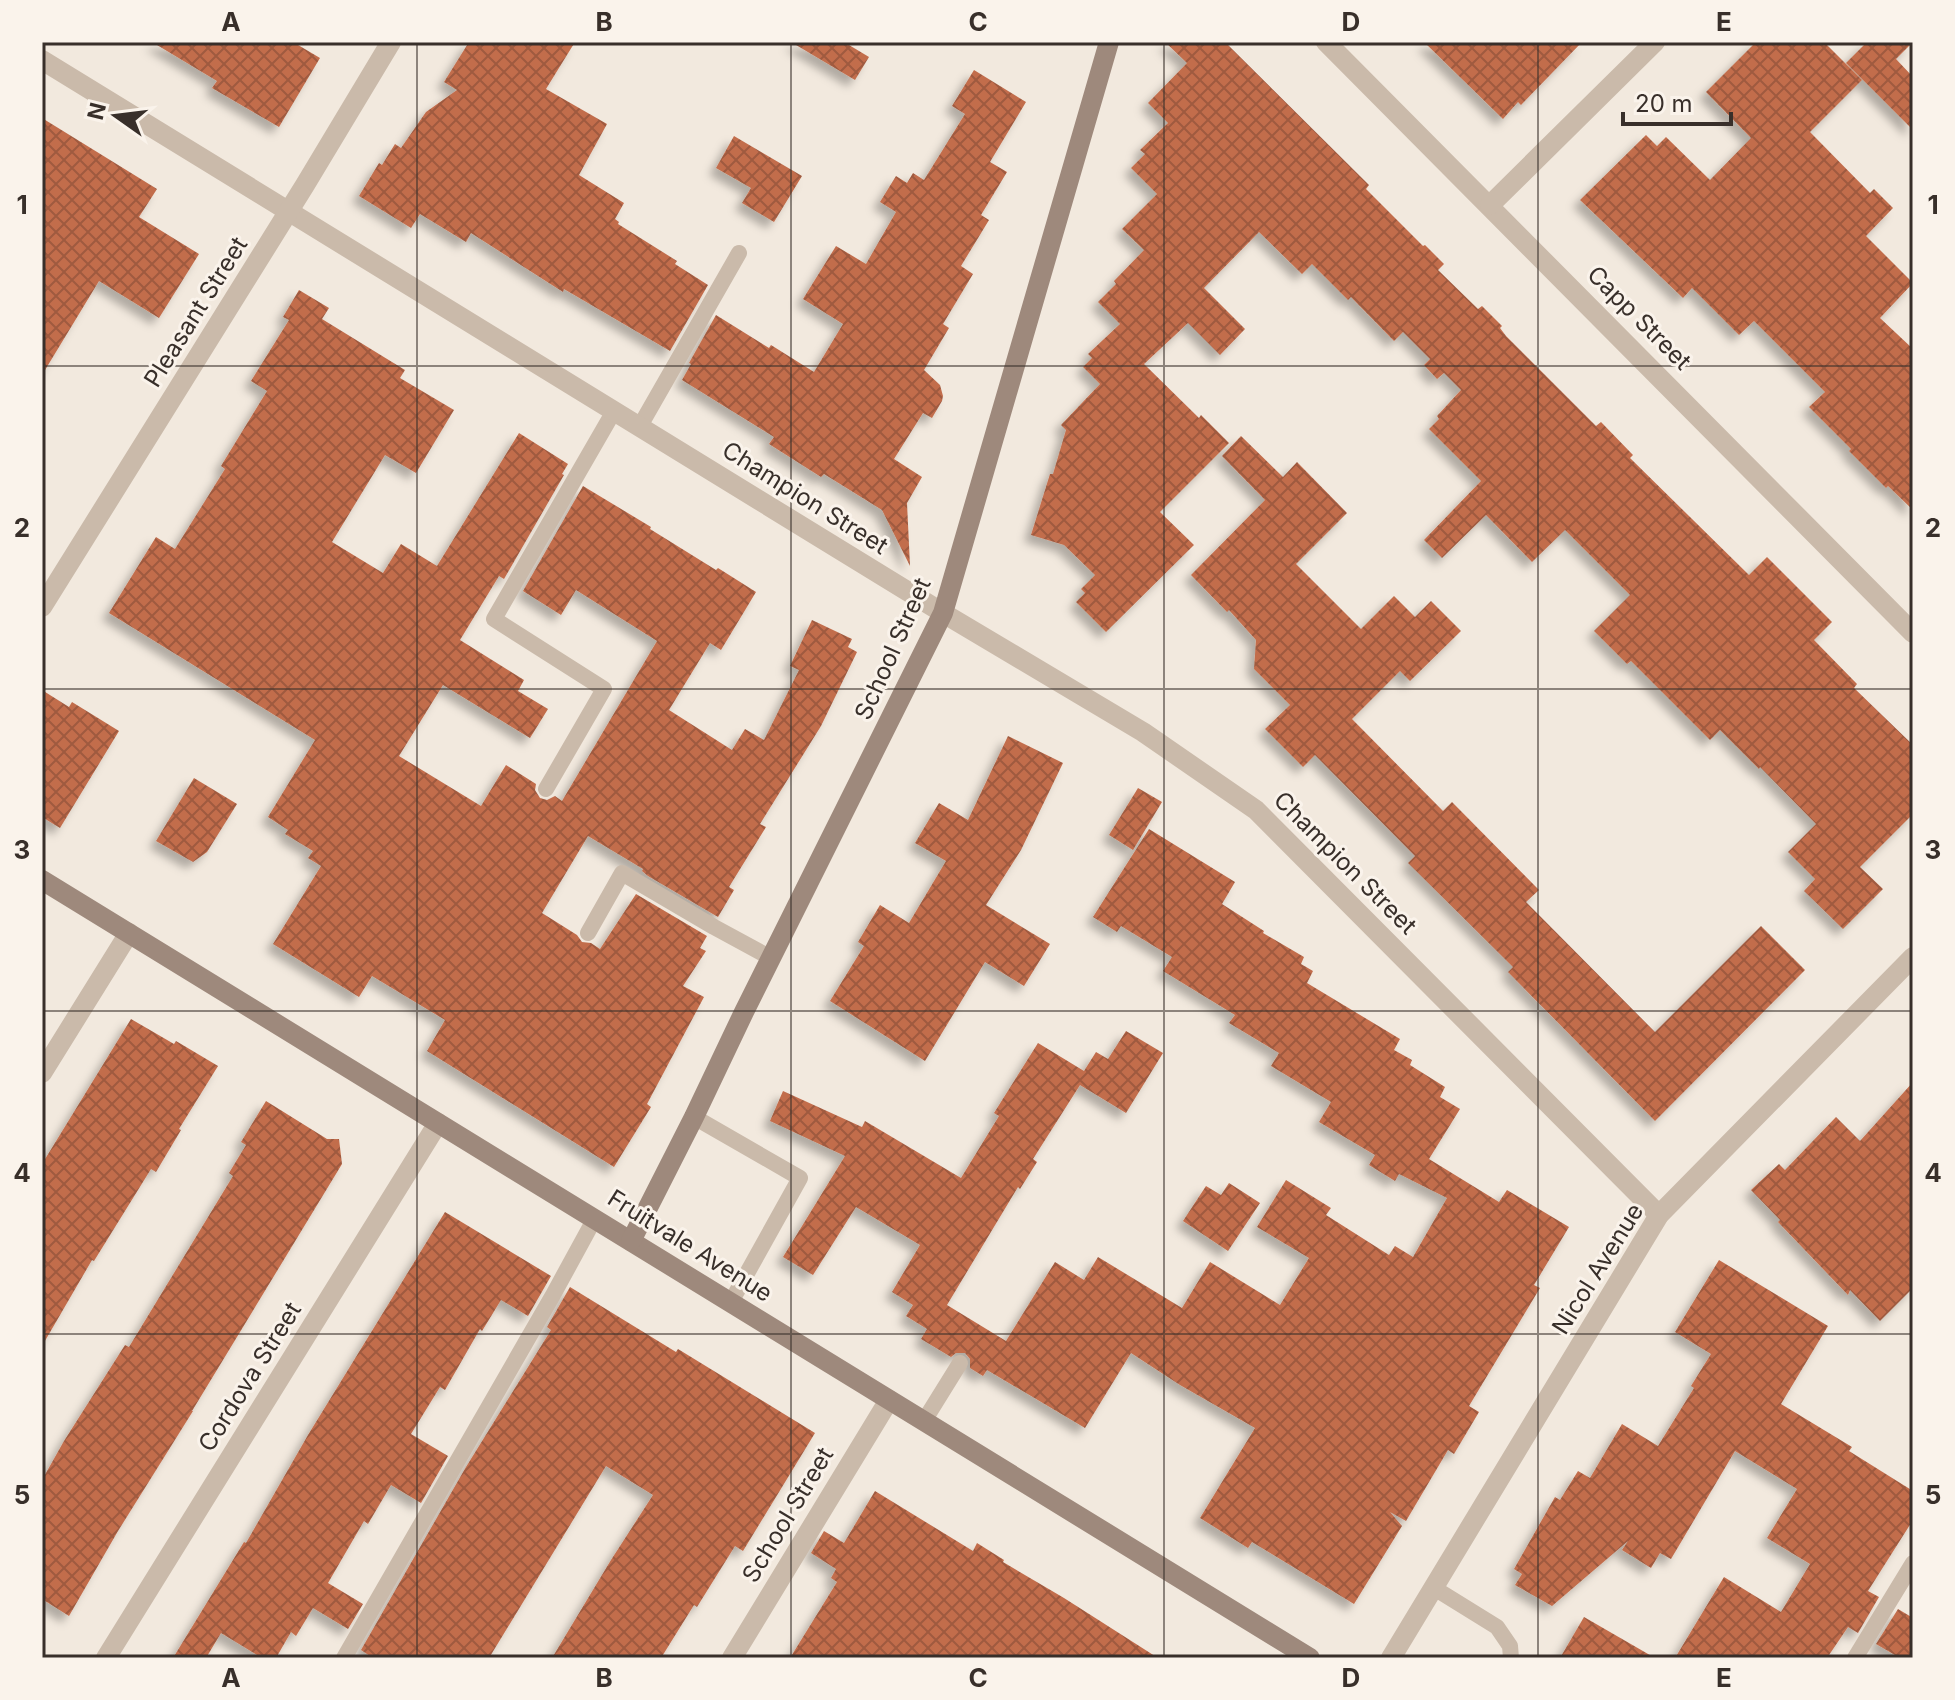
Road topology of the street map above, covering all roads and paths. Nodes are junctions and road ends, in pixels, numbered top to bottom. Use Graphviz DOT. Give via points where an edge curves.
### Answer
graph roads {
  1 [pos="391,42"];
  2 [pos="1109,42"];
  3 [pos="1326,42"];
  4 [pos="1655,42"];
  5 [pos="42,60"];
  6 [pos="1490,205"];
  7 [pos="289,211"];
  8 [pos="739,253"];
  9 [pos="614,411"];
  10 [pos="640,426"];
  11 [pos="42,607"];
  12 [pos="943,613"];
  13 [pos="1913,633"];
  14 [pos="546,789"];
  15 [pos="42,880"];
  16 [pos="129,933"];
  17 [pos="588,933"];
  18 [pos="1913,957"];
  19 [pos="771,958"];
  20 [pos="42,1073"];
  21 [pos="694,1117"];
  22 [pos="438,1123"];
  23 [pos="1659,1215"];
  24 [pos="595,1218"];
  25 [pos="631,1241"];
  26 [pos="731,1302"];
  27 [pos="960,1363"];
  28 [pos="889,1400"];
  29 [pos="924,1421"];
  30 [pos="1913,1563"];
  31 [pos="1434,1588"];
  32 [pos="106,1658"];
  33 [pos="344,1658"];
  34 [pos="732,1658"];
  35 [pos="1310,1658"];
  36 [pos="1391,1658"];
  37 [pos="1511,1658"];
  38 [pos="1855,1658"];
  1 -- 7 [label="street, Pleasant Street"];
  2 -- 12 [label="main road, School Street"];
  3 -- 6 [label="street, Capp Street"];
  4 -- 6 [label="street"];
  5 -- 7 [label="street, Champion Street"];
  6 -- 13 [label="street, Capp Street"];
  7 -- 9 [label="street, Champion Street"];
  7 -- 11 [label="street, Pleasant Street"];
  8 -- 10 [label="lane"];
  9 -- 10 [label="street, Champion Street"];
  9 -- 14 [label="lane" via="494,619 604,689"];
  10 -- 12 [label="street, Champion Street"];
  12 -- 19 [label="main road, School Street"];
  12 -- 23 [label="street, Champion Street" via="1143,732 1256,810"];
  15 -- 16 [label="main road, Fruitvale Avenue"];
  16 -- 20 [label="street"];
  16 -- 22 [label="main road, Fruitvale Avenue"];
  17 -- 19 [label="lane" via="622,873"];
  18 -- 23 [label="street, Nicol Avenue"];
  19 -- 21 [label="main road, School Street"];
  21 -- 25 [label="main road, School Street"];
  21 -- 26 [label="lane" via="800,1178"];
  22 -- 24 [label="main road, Fruitvale Avenue"];
  22 -- 32 [label="street, Cordova Street"];
  23 -- 31 [label="street, Nicol Avenue"];
  24 -- 25 [label="main road, Fruitvale Avenue"];
  24 -- 33 [label="lane"];
  25 -- 26 [label="main road, Fruitvale Avenue"];
  26 -- 28 [label="main road, Fruitvale Avenue"];
  27 -- 29 [label="lane"];
  28 -- 29 [label="main road, Fruitvale Avenue"];
  28 -- 34 [label="street, School Street"];
  29 -- 35 [label="main road, Fruitvale Avenue"];
  30 -- 38 [label="lane"];
  31 -- 36 [label="street, Nicol Avenue"];
  31 -- 37 [label="lane" via="1497,1627 1510,1646"];
}
